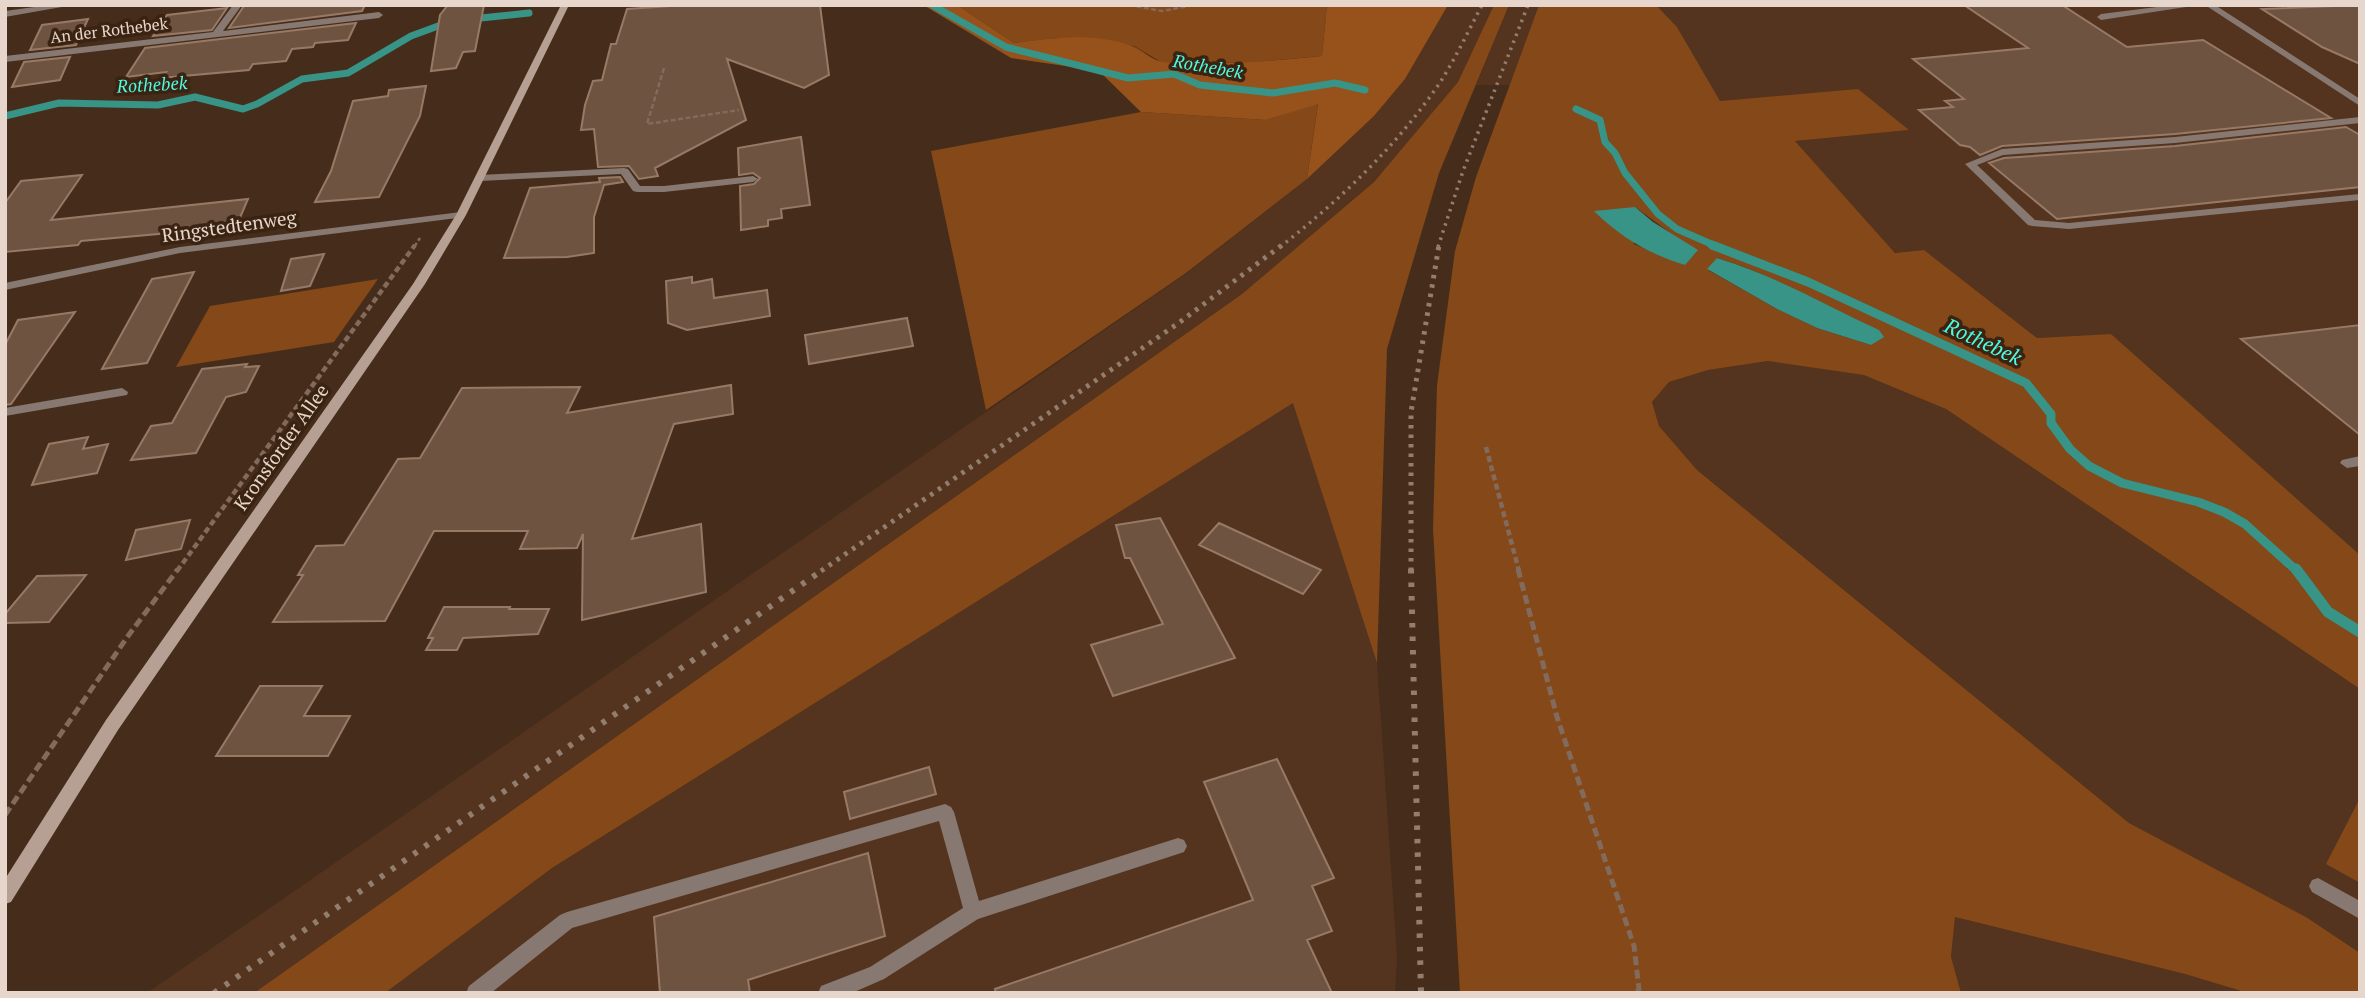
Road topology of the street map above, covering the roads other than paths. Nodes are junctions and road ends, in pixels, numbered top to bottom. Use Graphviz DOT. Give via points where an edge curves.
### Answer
graph roads {
  1 [pos="69,5"];
  2 [pos="238,5"];
  3 [pos="565,5"];
  4 [pos="2195,5"];
  5 [pos="2209,5"];
  6 [pos="5,14"];
  7 [pos="379,15"];
  8 [pos="2101,16"];
  9 [pos="217,33"];
  10 [pos="5,60"];
  11 [pos="2360,103"];
  12 [pos="2360,120"];
  13 [pos="480,178"];
  14 [pos="753,179"];
  15 [pos="2360,197"];
  16 [pos="461,215"];
  17 [pos="5,287"];
  18 [pos="122,392"];
  19 [pos="5,412"];
  20 [pos="1178,846"];
  21 [pos="2318,886"];
  22 [pos="5,896"];
  23 [pos="2360,911"];
  24 [pos="973,912"];
  25 [pos="476,993"];
  26 [pos="828,993"];
  1 -- 6 [label="street, An der Rothebek"];
  2 -- 9 [label="street"];
  3 -- 13 [label="main road, Kronsforder Allee"];
  4 -- 8 [label="street"];
  5 -- 11 [label="street"];
  7 -- 9 [label="street, An der Rothebek"];
  9 -- 10 [label="street, An der Rothebek"];
  12 -- 15 [label="street" via="2002,152 1970,164 2032,223 2069,226"];
  13 -- 14 [label="street" via="624,171 637,189"];
  13 -- 16 [label="main road, Kronsforder Allee"];
  16 -- 17 [label="street, Ringstedtenweg" via="180,250"];
  16 -- 22 [label="main road, Kronsforder Allee" via="419,284 112,725"];
  18 -- 19 [label="street"];
  20 -- 24 [label="street"];
  21 -- 23 [label="street"];
  24 -- 25 [label="street" via="945,812 567,921"];
  24 -- 26 [label="street" via="877,973"];
}
